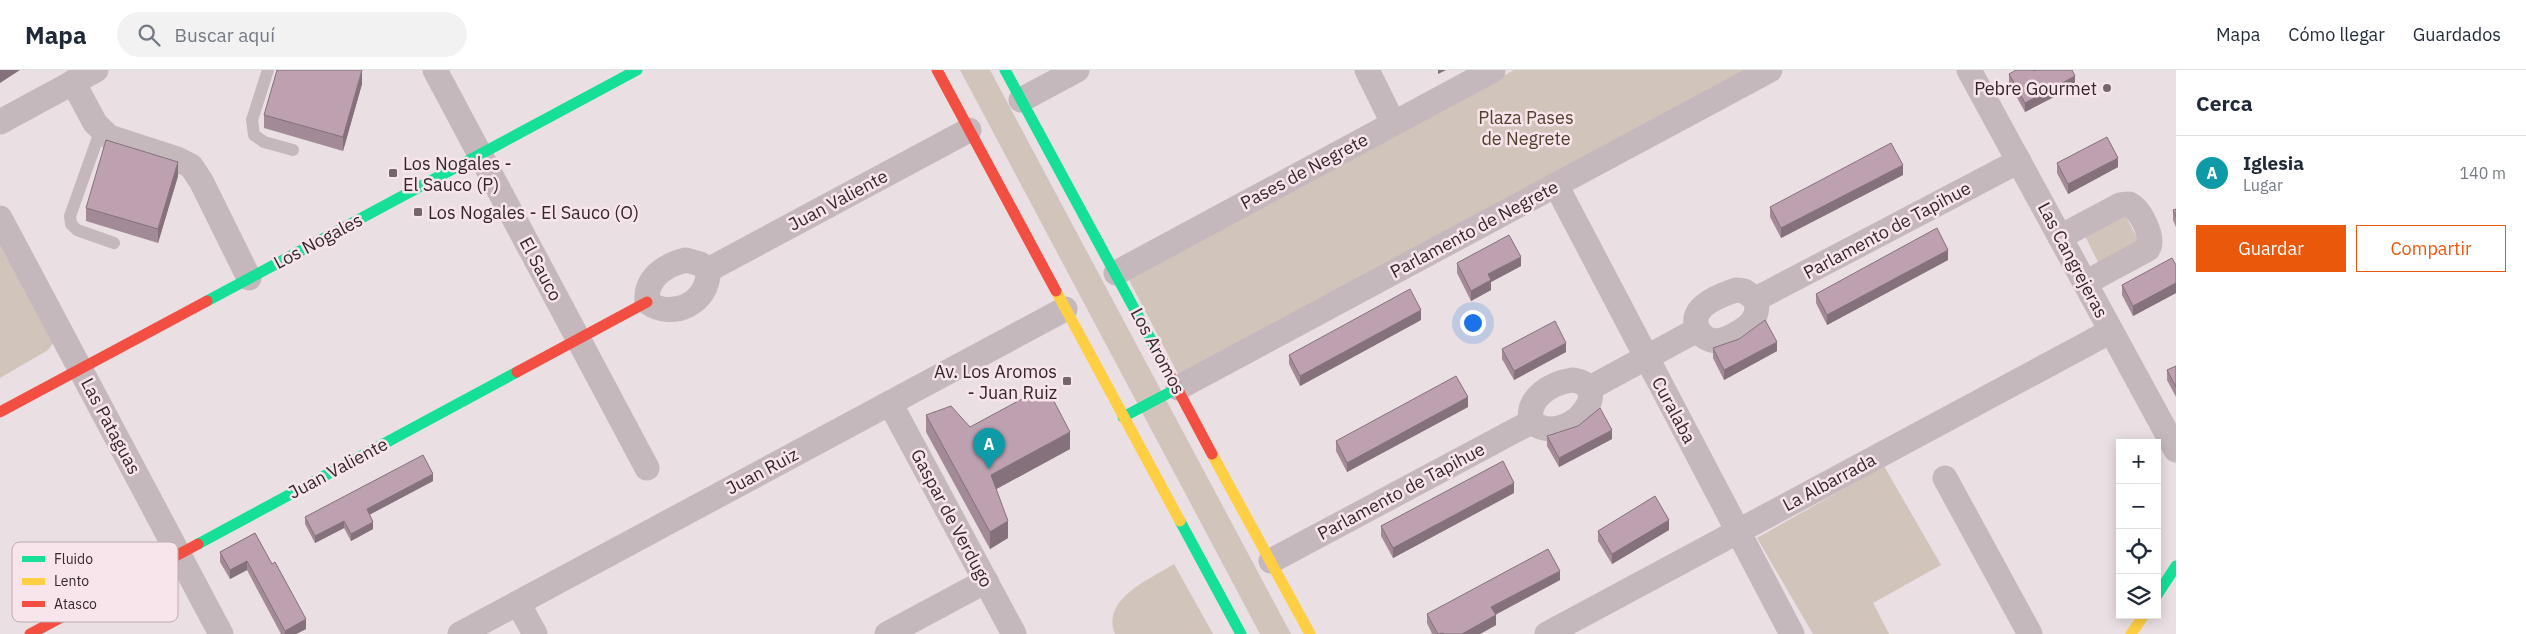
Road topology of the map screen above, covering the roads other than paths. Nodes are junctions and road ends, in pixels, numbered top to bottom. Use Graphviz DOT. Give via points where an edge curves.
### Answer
graph roads {
  1 [pos="96,70"];
  2 [pos="268,70"];
  3 [pos="435,70"];
  4 [pos="637,70"];
  5 [pos="937,70"];
  6 [pos="1004,70"];
  7 [pos="1077,70"];
  8 [pos="1366,70"];
  9 [pos="1493,70"];
  10 [pos="1770,70"];
  11 [pos="1970,70"];
  12 [pos="73,82"];
  13 [pos="1021,89"];
  14 [pos="0,122"];
  15 [pos="1393,124"];
  16 [pos="101,129"];
  17 [pos="969,130"];
  18 [pos="293,150"];
  19 [pos="480,154"];
  20 [pos="2019,161"];
  21 [pos="1556,185"];
  22 [pos="0,218"];
  23 [pos="2060,237"];
  24 [pos="114,243"];
  25 [pos="708,270"];
  26 [pos="1116,273"];
  27 [pos="249,278"];
  28 [pos="2085,283"];
  29 [pos="1756,299"];
  30 [pos="647,302"];
  31 [pos="1065,309"];
  32 [pos="1697,330"];
  33 [pos="2111,331"];
  34 [pos="578,339"];
  35 [pos="1646,358"];
  36 [pos="80,369"];
  37 [pos="1178,388"];
  38 [pos="1590,388"];
  39 [pos="890,403"];
  40 [pos="0,412"];
  41 [pos="1123,417"];
  42 [pos="1531,422"];
  43 [pos="2176,450"];
  44 [pos="647,468"];
  45 [pos="1945,478"];
  46 [pos="1737,531"];
  47 [pos="173,542"];
  48 [pos="179,554"];
  49 [pos="1271,561"];
  50 [pos="2176,566"];
  51 [pos="986,581"];
  52 [pos="2161,589"];
  53 [pos="518,602"];
  54 [pos="2141,619"];
  55 [pos="52,622"];
  56 [pos="1560,631"];
  57 [pos="30,634"];
  58 [pos="222,634"];
  59 [pos="460,634"];
  60 [pos="535,634"];
  61 [pos="887,634"];
  62 [pos="1014,634"];
  63 [pos="1241,634"];
  64 [pos="1310,634"];
  65 [pos="1792,634"];
  66 [pos="2030,634"];
  67 [pos="2131,634"];
  1 -- 12 [label="street"];
  2 -- 18 [label="lane" via="252,120 254,135 264,142"];
  3 -- 19 [label="street, El Sauco"];
  4 -- 19 [label="street, Los Nogales"];
  5 -- 17 [label="street"];
  6 -- 13 [label="street, Los Aromos"];
  7 -- 13 [label="street"];
  8 -- 15 [label="street"];
  9 -- 15 [label="street, Pases de Negrete"];
  10 -- 21 [label="street, Parlamento de Negrete"];
  11 -- 20 [label="street, Las Cangrejeras"];
  12 -- 14 [label="street"];
  12 -- 16 [label="street"];
  13 -- 26 [label="street, Los Aromos"];
  15 -- 26 [label="street, Pases de Negrete"];
  16 -- 24 [label="lane" via="70,216 71,224 77,230"];
  16 -- 27 [label="street" via="108,137 190,166 201,181"];
  17 -- 25 [label="street, Juan Valiente"];
  17 -- 31 [label="street"];
  19 -- 27 [label="street, Los Nogales"];
  19 -- 34 [label="street, El Sauco"];
  20 -- 23 [label="street, Las Cangrejeras"];
  20 -- 29 [label="street, Parlamento de Tapihue"];
  21 -- 35 [label="street, Curalaba"];
  21 -- 37 [label="street, Parlamento de Negrete"];
  22 -- 36 [label="street, Las Pataguas"];
  23 -- 28 [label="street, Las Cangrejeras"];
  23 -- 28 [label="street" via="2120,205 2129,204 2136,209 2150,237 2148,250"];
  25 -- 30 [label="street" via="703,293 688,304 664,311"];
  25 -- 30 [label="street" via="686,260 660,271 648,286"];
  26 -- 37 [label="street, Los Aromos"];
  27 -- 36 [label="street, Los Nogales"];
  28 -- 33 [label="street, Las Cangrejeras"];
  29 -- 32 [label="street" via="1736,290 1720,297 1699,311"];
  29 -- 32 [label="street" via="1758,308 1752,323 1732,336 1716,341"];
  30 -- 34 [label="street, Juan Valiente"];
  31 -- 39 [label="street, Juan Ruiz"];
  31 -- 41 [label="street"];
  32 -- 35 [label="street"];
  33 -- 43 [label="street, Las Cangrejeras"];
  33 -- 46 [label="street, La Albarrada"];
  34 -- 44 [label="street, El Sauco"];
  34 -- 48 [label="street, Juan Valiente"];
  35 -- 38 [label="street"];
  35 -- 46 [label="street, Curalaba"];
  36 -- 40 [label="street, Los Nogales"];
  36 -- 47 [label="street, Las Pataguas"];
  37 -- 41 [label="street"];
  37 -- 49 [label="street, Los Aromos"];
  38 -- 42 [label="street" via="1591,397 1585,412 1570,424 1553,429"];
  38 -- 42 [label="street" via="1572,380 1540,395 1531,405"];
  39 -- 51 [label="street, Gaspar de Verdugo"];
  39 -- 53 [label="street, Juan Ruiz"];
  41 -- 63 [label="street"];
  42 -- 49 [label="street, Parlamento de Tapihue"];
  45 -- 66 [label="street"];
  46 -- 56 [label="street, La Albarrada"];
  46 -- 65 [label="street, Curalaba"];
  48 -- 58 [label="street, Las Pataguas"];
  49 -- 64 [label="street, Los Aromos"];
  50 -- 52 [label="street"];
  51 -- 61 [label="street"];
  51 -- 62 [label="street, Gaspar de Verdugo"];
  53 -- 59 [label="street, Juan Ruiz"];
  53 -- 60 [label="street"];
  54 -- 67 [label="street"];
  55 -- 57 [label="street, Juan Valiente"];
}
